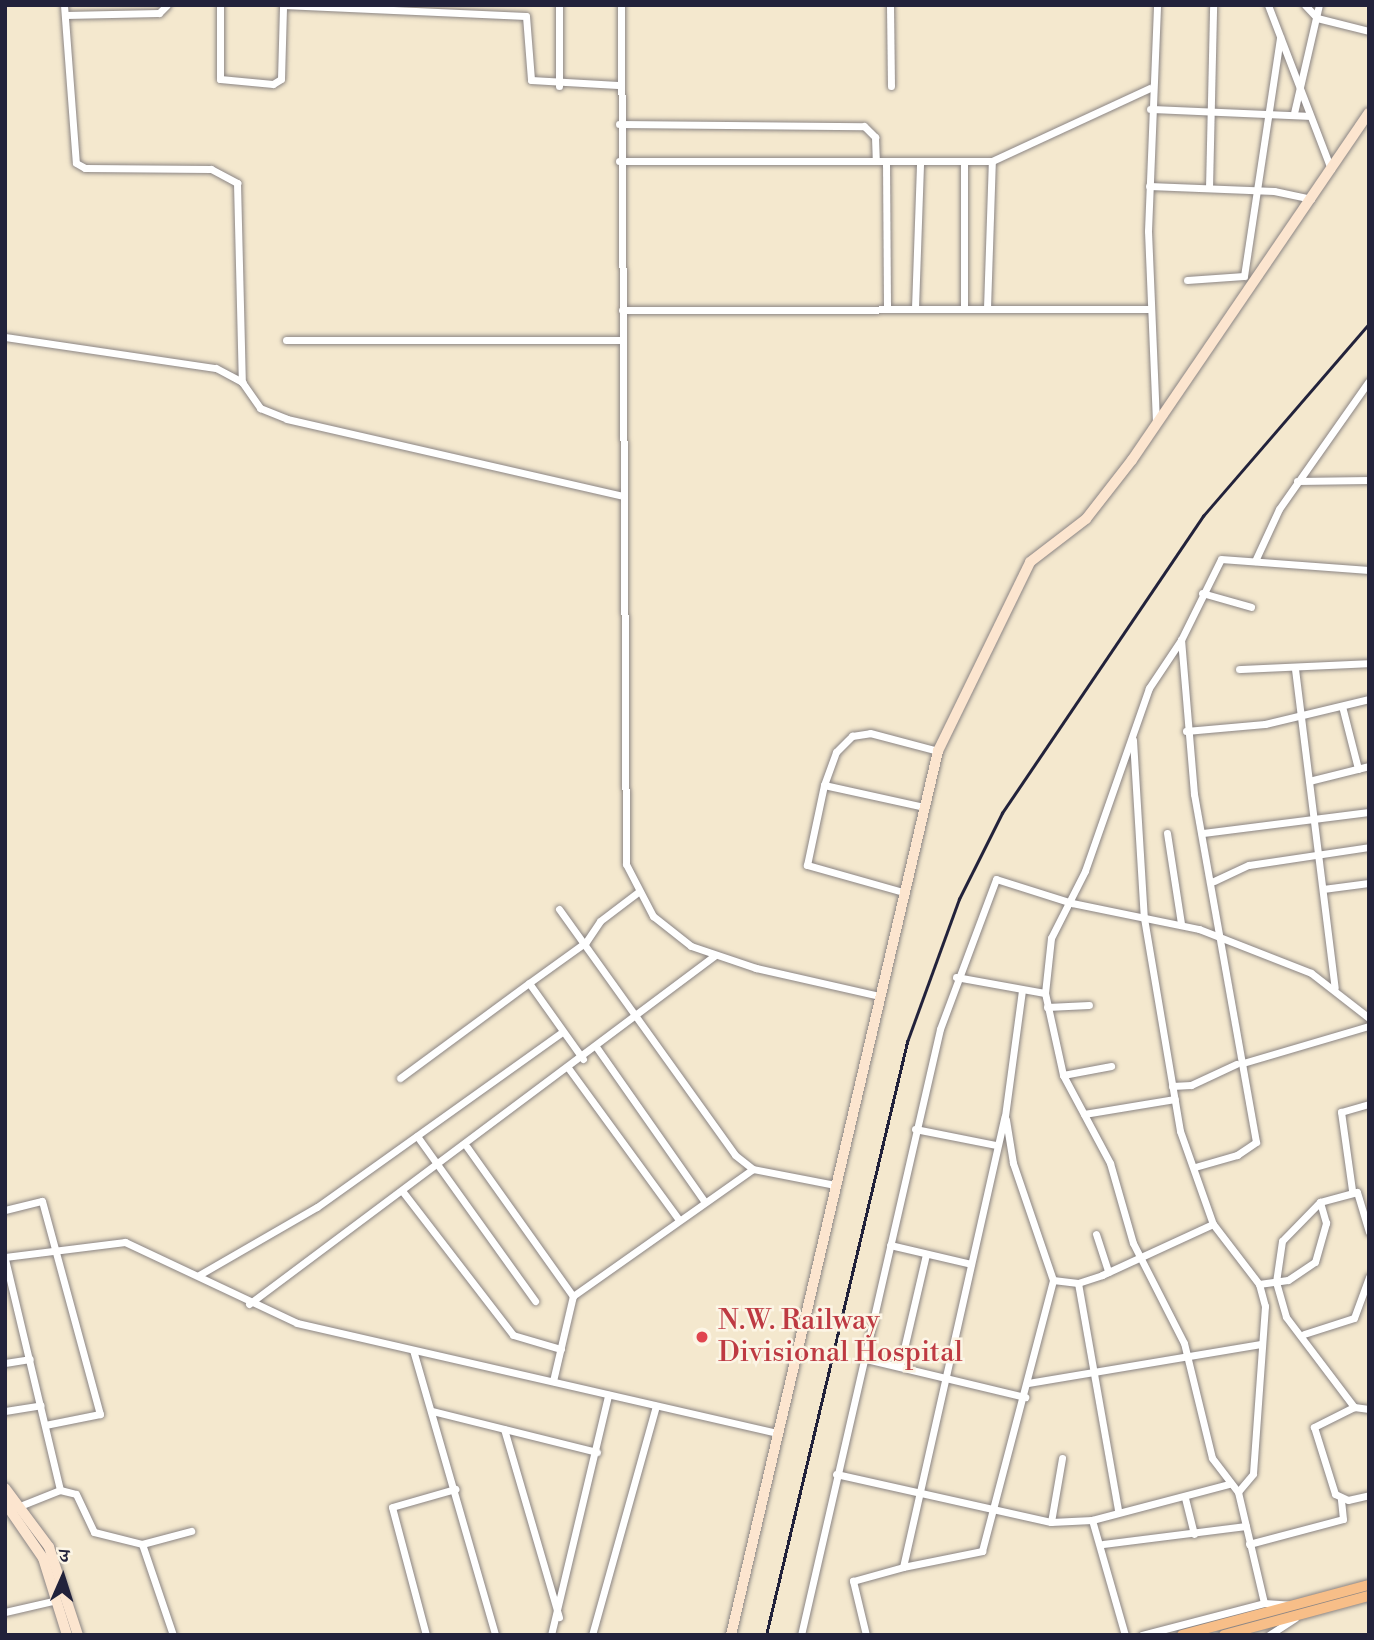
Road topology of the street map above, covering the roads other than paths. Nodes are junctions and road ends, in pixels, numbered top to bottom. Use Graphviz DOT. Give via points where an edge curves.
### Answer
graph roads {
  1 [pos="64,5"];
  2 [pos="167,5"];
  3 [pos="220,5"];
  4 [pos="526,5"];
  5 [pos="559,5"];
  6 [pos="621,5"];
  7 [pos="890,5"];
  8 [pos="1157,5"];
  9 [pos="1213,5"];
  10 [pos="1268,5"];
  11 [pos="1305,5"];
  12 [pos="1319,5"];
  13 [pos="283,6"];
  14 [pos="339,7"];
  15 [pos="404,9"];
  16 [pos="449,9"];
  17 [pos="65,15"];
  18 [pos="526,16"];
  19 [pos="1317,18"];
  20 [pos="1369,31"];
  21 [pos="1280,37"];
  22 [pos="618,85"];
  23 [pos="559,86"];
  24 [pos="891,86"];
  25 [pos="1150,88"];
  26 [pos="1300,99"];
  27 [pos="1211,107"];
  28 [pos="1150,109"];
  29 [pos="1266,110"];
  30 [pos="1294,113"];
  31 [pos="1369,113"];
  32 [pos="1308,116"];
  33 [pos="619,124"];
  34 [pos="619,161"];
  35 [pos="876,161"];
  36 [pos="992,161"];
  37 [pos="886,162"];
  38 [pos="920,163"];
  39 [pos="964,164"];
  40 [pos="1331,169"];
  41 [pos="1149,186"];
  42 [pos="1209,188"];
  43 [pos="1254,190"];
  44 [pos="1311,199"];
  45 [pos="1187,280"];
  46 [pos="887,308"];
  47 [pos="915,308"];
  48 [pos="964,308"];
  49 [pos="986,308"];
  50 [pos="1149,309"];
  51 [pos="622,310"];
  52 [pos="5,337"];
  53 [pos="622,340"];
  54 [pos="286,341"];
  55 [pos="1369,381"];
  56 [pos="242,382"];
  57 [pos="1156,422"];
  58 [pos="1369,480"];
  59 [pos="1297,481"];
  60 [pos="620,495"];
  61 [pos="1255,561"];
  62 [pos="1369,570"];
  63 [pos="1202,593"];
  64 [pos="1251,607"];
  65 [pos="1181,640"];
  66 [pos="1369,663"];
  67 [pos="1239,669"];
  68 [pos="1295,669"];
  69 [pos="1369,699"];
  70 [pos="1342,706"];
  71 [pos="1299,717"];
  72 [pos="1186,731"];
  73 [pos="1133,732"];
  74 [pos="938,751"];
  75 [pos="1369,766"];
  76 [pos="1359,769"];
  77 [pos="1309,781"];
  78 [pos="824,785"];
  79 [pos="924,807"];
  80 [pos="1369,812"];
  81 [pos="1314,817"];
  82 [pos="1167,833"];
  83 [pos="1203,833"];
  84 [pos="1369,847"];
  85 [pos="1318,854"];
  86 [pos="1214,881"];
  87 [pos="1369,883"];
  88 [pos="1323,889"];
  89 [pos="638,892"];
  90 [pos="903,892"];
  91 [pos="1072,903"];
  92 [pos="559,909"];
  93 [pos="1144,918"];
  94 [pos="1181,923"];
  95 [pos="1220,940"];
  96 [pos="586,942"];
  97 [pos="714,956"];
  98 [pos="956,977"];
  99 [pos="529,983"];
  100 [pos="1335,988"];
  101 [pos="1022,990"];
  102 [pos="1045,993"];
  103 [pos="879,996"];
  104 [pos="1089,1005"];
  105 [pos="1047,1007"];
  106 [pos="1367,1014"];
  107 [pos="640,1017"];
  108 [pos="1369,1026"];
  109 [pos="562,1032"];
  110 [pos="597,1048"];
  111 [pos="583,1059"];
  112 [pos="1239,1064"];
  113 [pos="1111,1066"];
  114 [pos="569,1069"];
  115 [pos="1063,1075"];
  116 [pos="400,1078"];
  117 [pos="1172,1086"];
  118 [pos="1175,1099"];
  119 [pos="1369,1104"];
  120 [pos="1084,1114"];
  121 [pos="1005,1116"];
  122 [pos="915,1129"];
  123 [pos="417,1136"];
  124 [pos="996,1146"];
  125 [pos="467,1147"];
  126 [pos="439,1167"];
  127 [pos="1195,1167"];
  128 [pos="753,1169"];
  129 [pos="835,1185"];
  130 [pos="1352,1190"];
  131 [pos="403,1192"];
  132 [pos="1365,1201"];
  133 [pos="705,1202"];
  134 [pos="1320,1202"];
  135 [pos="5,1210"];
  136 [pos="679,1220"];
  137 [pos="1213,1224"];
  138 [pos="1369,1232"];
  139 [pos="1096,1234"];
  140 [pos="890,1245"];
  141 [pos="53,1249"];
  142 [pos="926,1254"];
  143 [pos="1141,1257"];
  144 [pos="5,1258"];
  145 [pos="971,1264"];
  146 [pos="1108,1272"];
  147 [pos="199,1275"];
  148 [pos="1369,1277"];
  149 [pos="1053,1280"];
  150 [pos="1276,1282"];
  151 [pos="1078,1283"];
  152 [pos="1259,1284"];
  153 [pos="573,1296"];
  154 [pos="535,1301"];
  155 [pos="249,1304"];
  156 [pos="1304,1334"];
  157 [pos="1261,1344"];
  158 [pos="561,1349"];
  159 [pos="414,1350"];
  160 [pos="1188,1353"];
  161 [pos="862,1358"];
  162 [pos="30,1359"];
  163 [pos="5,1363"];
  164 [pos="900,1366"];
  165 [pos="1096,1369"];
  166 [pos="946,1378"];
  167 [pos="553,1381"];
  168 [pos="1028,1382"];
  169 [pos="608,1395"];
  170 [pos="1025,1397"];
  171 [pos="41,1405"];
  172 [pos="656,1406"];
  173 [pos="1354,1407"];
  174 [pos="1369,1409"];
  175 [pos="5,1411"];
  176 [pos="432,1411"];
  177 [pos="45,1425"];
  178 [pos="504,1429"];
  179 [pos="777,1433"];
  180 [pos="597,1452"];
  181 [pos="1062,1458"];
  182 [pos="836,1474"];
  183 [pos="1229,1483"];
  184 [pos="5,1489"];
  185 [pos="455,1489"];
  186 [pos="60,1490"];
  187 [pos="1238,1492"];
  188 [pos="918,1493"];
  189 [pos="1369,1495"];
  190 [pos="1185,1498"];
  191 [pos="1340,1499"];
  192 [pos="13,1506"];
  193 [pos="1118,1511"];
  194 [pos="997,1512"];
  195 [pos="1092,1520"];
  196 [pos="1051,1522"];
  197 [pos="1246,1526"];
  198 [pos="191,1531"];
  199 [pos="1194,1535"];
  200 [pos="142,1544"];
  201 [pos="1103,1544"];
  202 [pos="1249,1544"];
  203 [pos="903,1567"];
  204 [pos="1369,1585"];
  205 [pos="1369,1596"];
  206 [pos="57,1600"];
  207 [pos="1264,1603"];
  208 [pos="1297,1610"];
  209 [pos="5,1612"];
  210 [pos="1279,1615"];
  211 [pos="559,1617"];
  212 [pos="67,1635"];
  213 [pos="78,1635"];
  214 [pos="173,1635"];
  215 [pos="426,1635"];
  216 [pos="495,1635"];
  217 [pos="551,1635"];
  218 [pos="592,1635"];
  219 [pos="731,1635"];
  220 [pos="801,1635"];
  221 [pos="866,1635"];
  222 [pos="1125,1635"];
  223 [pos="1142,1635"];
  224 [pos="1182,1635"];
  225 [pos="1224,1635"];
  226 [pos="1269,1635"];
  1 -- 17 [label="street"];
  2 -- 17 [label="street" via="159,13"];
  3 -- 13 [label="street" via="220,79 273,84 281,79"];
  4 -- 18 [label="street"];
  5 -- 23 [label="street"];
  6 -- 22 [label="street"];
  7 -- 24 [label="street"];
  8 -- 25 [label="street"];
  9 -- 27 [label="street"];
  10 -- 21 [label="street"];
  11 -- 19 [label="street"];
  12 -- 19 [label="street"];
  13 -- 14 [label="street"];
  14 -- 15 [label="street"];
  15 -- 16 [label="street"];
  16 -- 18 [label="street"];
  17 -- 56 [label="street" via="76,163 85,168 211,169 237,183"];
  18 -- 23 [label="street" via="528,74 536,83"];
  19 -- 20 [label="street"];
  19 -- 26 [label="street"];
  21 -- 26 [label="street"];
  21 -- 29 [label="street"];
  22 -- 23 [label="street"];
  22 -- 33 [label="street"];
  25 -- 28 [label="street"];
  25 -- 36 [label="street"];
  26 -- 30 [label="street"];
  26 -- 32 [label="street"];
  27 -- 28 [label="street"];
  27 -- 29 [label="street"];
  27 -- 42 [label="street"];
  28 -- 41 [label="street"];
  29 -- 30 [label="street"];
  29 -- 43 [label="street"];
  30 -- 32 [label="street"];
  31 -- 40 [label="street"];
  32 -- 40 [label="street"];
  33 -- 34 [label="street"];
  33 -- 35 [label="street" via="864,126 875,137"];
  34 -- 35 [label="street"];
  34 -- 51 [label="street"];
  35 -- 37 [label="street"];
  36 -- 39 [label="street"];
  36 -- 49 [label="street"];
  37 -- 38 [label="street"];
  37 -- 46 [label="street"];
  38 -- 39 [label="street"];
  38 -- 47 [label="street"];
  39 -- 48 [label="street"];
  40 -- 44 [label="street"];
  41 -- 42 [label="street"];
  41 -- 50 [label="street"];
  42 -- 43 [label="street"];
  43 -- 44 [label="street"];
  43 -- 45 [label="street" via="1243,278"];
  44 -- 57 [label="street"];
  46 -- 47 [label="street"];
  46 -- 51 [label="street"];
  47 -- 48 [label="street"];
  48 -- 49 [label="street"];
  49 -- 50 [label="street"];
  50 -- 57 [label="street"];
  51 -- 53 [label="street"];
  52 -- 56 [label="street" via="208,367"];
  53 -- 54 [label="street"];
  53 -- 60 [label="street"];
  55 -- 59 [label="street"];
  56 -- 60 [label="street" via="260,408 287,419"];
  57 -- 74 [label="street" via="1086,519 1030,562"];
  58 -- 59 [label="street"];
  59 -- 61 [label="street"];
  60 -- 89 [label="street" via="623,848"];
  61 -- 62 [label="street"];
  61 -- 63 [label="street" via="1222,559"];
  63 -- 64 [label="street"];
  63 -- 65 [label="street"];
  65 -- 72 [label="street"];
  65 -- 73 [label="street" via="1156,673"];
  66 -- 68 [label="street"];
  67 -- 68 [label="street"];
  68 -- 71 [label="street"];
  69 -- 70 [label="street"];
  70 -- 71 [label="street"];
  70 -- 76 [label="street"];
  71 -- 72 [label="street"];
  71 -- 77 [label="street"];
  72 -- 83 [label="street"];
  73 -- 91 [label="street"];
  73 -- 93 [label="street"];
  74 -- 78 [label="street" via="870,733 852,736 836,752"];
  74 -- 79 [label="street"];
  75 -- 76 [label="street"];
  76 -- 77 [label="street"];
  77 -- 81 [label="street"];
  78 -- 79 [label="street"];
  78 -- 90 [label="street" via="807,865"];
  79 -- 90 [label="street"];
  80 -- 81 [label="street"];
  81 -- 83 [label="street"];
  81 -- 85 [label="street"];
  82 -- 94 [label="street"];
  83 -- 86 [label="street"];
  84 -- 85 [label="street"];
  85 -- 86 [label="street" via="1249,865"];
  85 -- 88 [label="street"];
  86 -- 95 [label="street"];
  87 -- 88 [label="street"];
  88 -- 100 [label="street"];
  89 -- 96 [label="street" via="600,921"];
  89 -- 97 [label="street" via="665,929"];
  90 -- 103 [label="street"];
  91 -- 93 [label="street"];
  91 -- 98 [label="street" via="996,879"];
  91 -- 102 [label="street" via="1051,938"];
  92 -- 96 [label="street"];
  93 -- 94 [label="street"];
  93 -- 117 [label="street"];
  94 -- 95 [label="street"];
  95 -- 100 [label="street" via="1284,962"];
  95 -- 112 [label="street"];
  96 -- 99 [label="street"];
  96 -- 107 [label="street"];
  97 -- 103 [label="street"];
  97 -- 107 [label="street"];
  98 -- 101 [label="street"];
  98 -- 122 [label="street"];
  99 -- 109 [label="street"];
  99 -- 116 [label="street"];
  100 -- 106 [label="street"];
  101 -- 102 [label="street"];
  101 -- 121 [label="street"];
  102 -- 105 [label="street"];
  103 -- 129 [label="street"];
  104 -- 105 [label="street"];
  105 -- 115 [label="street"];
  107 -- 110 [label="street"];
  107 -- 128 [label="street" via="727,1145"];
  108 -- 112 [label="street"];
  109 -- 111 [label="street"];
  109 -- 123 [label="street"];
  110 -- 111 [label="street"];
  110 -- 133 [label="street"];
  111 -- 114 [label="street"];
  112 -- 117 [label="street" via="1191,1085"];
  112 -- 127 [label="street" via="1256,1142 1237,1156"];
  113 -- 115 [label="street"];
  114 -- 125 [label="street"];
  114 -- 136 [label="street"];
  115 -- 120 [label="street"];
  117 -- 118 [label="street"];
  118 -- 120 [label="street"];
  118 -- 127 [label="street"];
  119 -- 130 [label="street" via="1341,1112"];
  120 -- 143 [label="street" via="1110,1163"];
  121 -- 124 [label="street"];
  121 -- 149 [label="street" via="1013,1163"];
  122 -- 124 [label="street"];
  122 -- 140 [label="street"];
  123 -- 126 [label="street"];
  123 -- 147 [label="street" via="296,1220"];
  124 -- 145 [label="street"];
  125 -- 126 [label="street"];
  125 -- 153 [label="street"];
  126 -- 131 [label="street"];
  126 -- 154 [label="street"];
  127 -- 137 [label="street"];
  128 -- 129 [label="street"];
  128 -- 133 [label="street"];
  129 -- 179 [label="street"];
  130 -- 132 [label="street"];
  130 -- 134 [label="street"];
  131 -- 155 [label="street"];
  131 -- 158 [label="street" via="513,1335"];
  132 -- 138 [label="street"];
  133 -- 136 [label="street"];
  134 -- 150 [label="street" via="1282,1241"];
  134 -- 150 [label="street" via="1326,1218 1315,1262"];
  135 -- 141 [label="street" via="42,1201"];
  136 -- 153 [label="street"];
  137 -- 143 [label="street"];
  137 -- 152 [label="street"];
  139 -- 146 [label="street"];
  140 -- 142 [label="street"];
  140 -- 161 [label="street"];
  141 -- 144 [label="street"];
  141 -- 147 [label="street" via="125,1242"];
  141 -- 177 [label="street" via="100,1414"];
  142 -- 145 [label="street"];
  142 -- 164 [label="street"];
  143 -- 146 [label="street"];
  143 -- 160 [label="street"];
  144 -- 162 [label="street"];
  145 -- 166 [label="street"];
  146 -- 151 [label="street"];
  147 -- 155 [label="street"];
  148 -- 156 [label="street" via="1354,1318"];
  149 -- 151 [label="street"];
  149 -- 168 [label="street"];
  150 -- 152 [label="street"];
  150 -- 156 [label="street" via="1286,1317"];
  151 -- 165 [label="street"];
  152 -- 157 [label="street" via="1265,1320"];
  153 -- 158 [label="street"];
  155 -- 159 [label="street" via="297,1323"];
  156 -- 173 [label="street"];
  157 -- 160 [label="street"];
  157 -- 187 [label="street" via="1253,1474"];
  158 -- 167 [label="street"];
  159 -- 167 [label="street"];
  159 -- 176 [label="street"];
  160 -- 165 [label="street"];
  160 -- 183 [label="street" via="1212,1458"];
  161 -- 164 [label="street"];
  161 -- 182 [label="street"];
  162 -- 163 [label="street"];
  162 -- 171 [label="street"];
  164 -- 166 [label="street"];
  165 -- 168 [label="street"];
  165 -- 193 [label="street"];
  166 -- 170 [label="street"];
  166 -- 188 [label="street"];
  167 -- 169 [label="street"];
  168 -- 170 [label="street"];
  169 -- 172 [label="street"];
  169 -- 180 [label="street"];
  170 -- 194 [label="street"];
  171 -- 175 [label="street"];
  171 -- 177 [label="street"];
  172 -- 179 [label="street"];
  172 -- 218 [label="street"];
  173 -- 174 [label="street"];
  173 -- 191 [label="street" via="1314,1427"];
  176 -- 178 [label="street"];
  176 -- 185 [label="street"];
  177 -- 186 [label="street"];
  178 -- 180 [label="street"];
  178 -- 211 [label="street"];
  179 -- 219 [label="street"];
  180 -- 211 [label="street"];
  181 -- 196 [label="street"];
  182 -- 188 [label="street"];
  182 -- 220 [label="street"];
  183 -- 187 [label="street"];
  183 -- 190 [label="street"];
  184 -- 192 [label="street"];
  185 -- 215 [label="street" via="392,1507"];
  185 -- 216 [label="street"];
  186 -- 192 [label="street"];
  186 -- 200 [label="street" via="76,1493 94,1532"];
  187 -- 197 [label="street"];
  188 -- 194 [label="street"];
  188 -- 203 [label="street"];
  189 -- 191 [label="street"];
  190 -- 193 [label="street"];
  190 -- 199 [label="street"];
  191 -- 202 [label="street" via="1343,1519"];
  192 -- 206 [label="street" via="43,1558"];
  192 -- 213 [label="street" via="56,1561"];
  193 -- 195 [label="street"];
  194 -- 196 [label="street"];
  194 -- 203 [label="street" via="982,1551"];
  195 -- 196 [label="street"];
  195 -- 201 [label="street"];
  197 -- 199 [label="street"];
  197 -- 202 [label="street"];
  198 -- 200 [label="street"];
  199 -- 201 [label="street"];
  200 -- 214 [label="street"];
  201 -- 222 [label="street"];
  202 -- 207 [label="street"];
  203 -- 221 [label="street" via="853,1581"];
  204 -- 208 [label="main road"];
  205 -- 208 [label="main road"];
  206 -- 209 [label="street"];
  206 -- 212 [label="street"];
  207 -- 208 [label="street"];
  207 -- 223 [label="street"];
  208 -- 210 [label="main road"];
  208 -- 226 [label="street"];
  210 -- 224 [label="main road"];
  210 -- 225 [label="main road"];
  211 -- 217 [label="street"];
}
